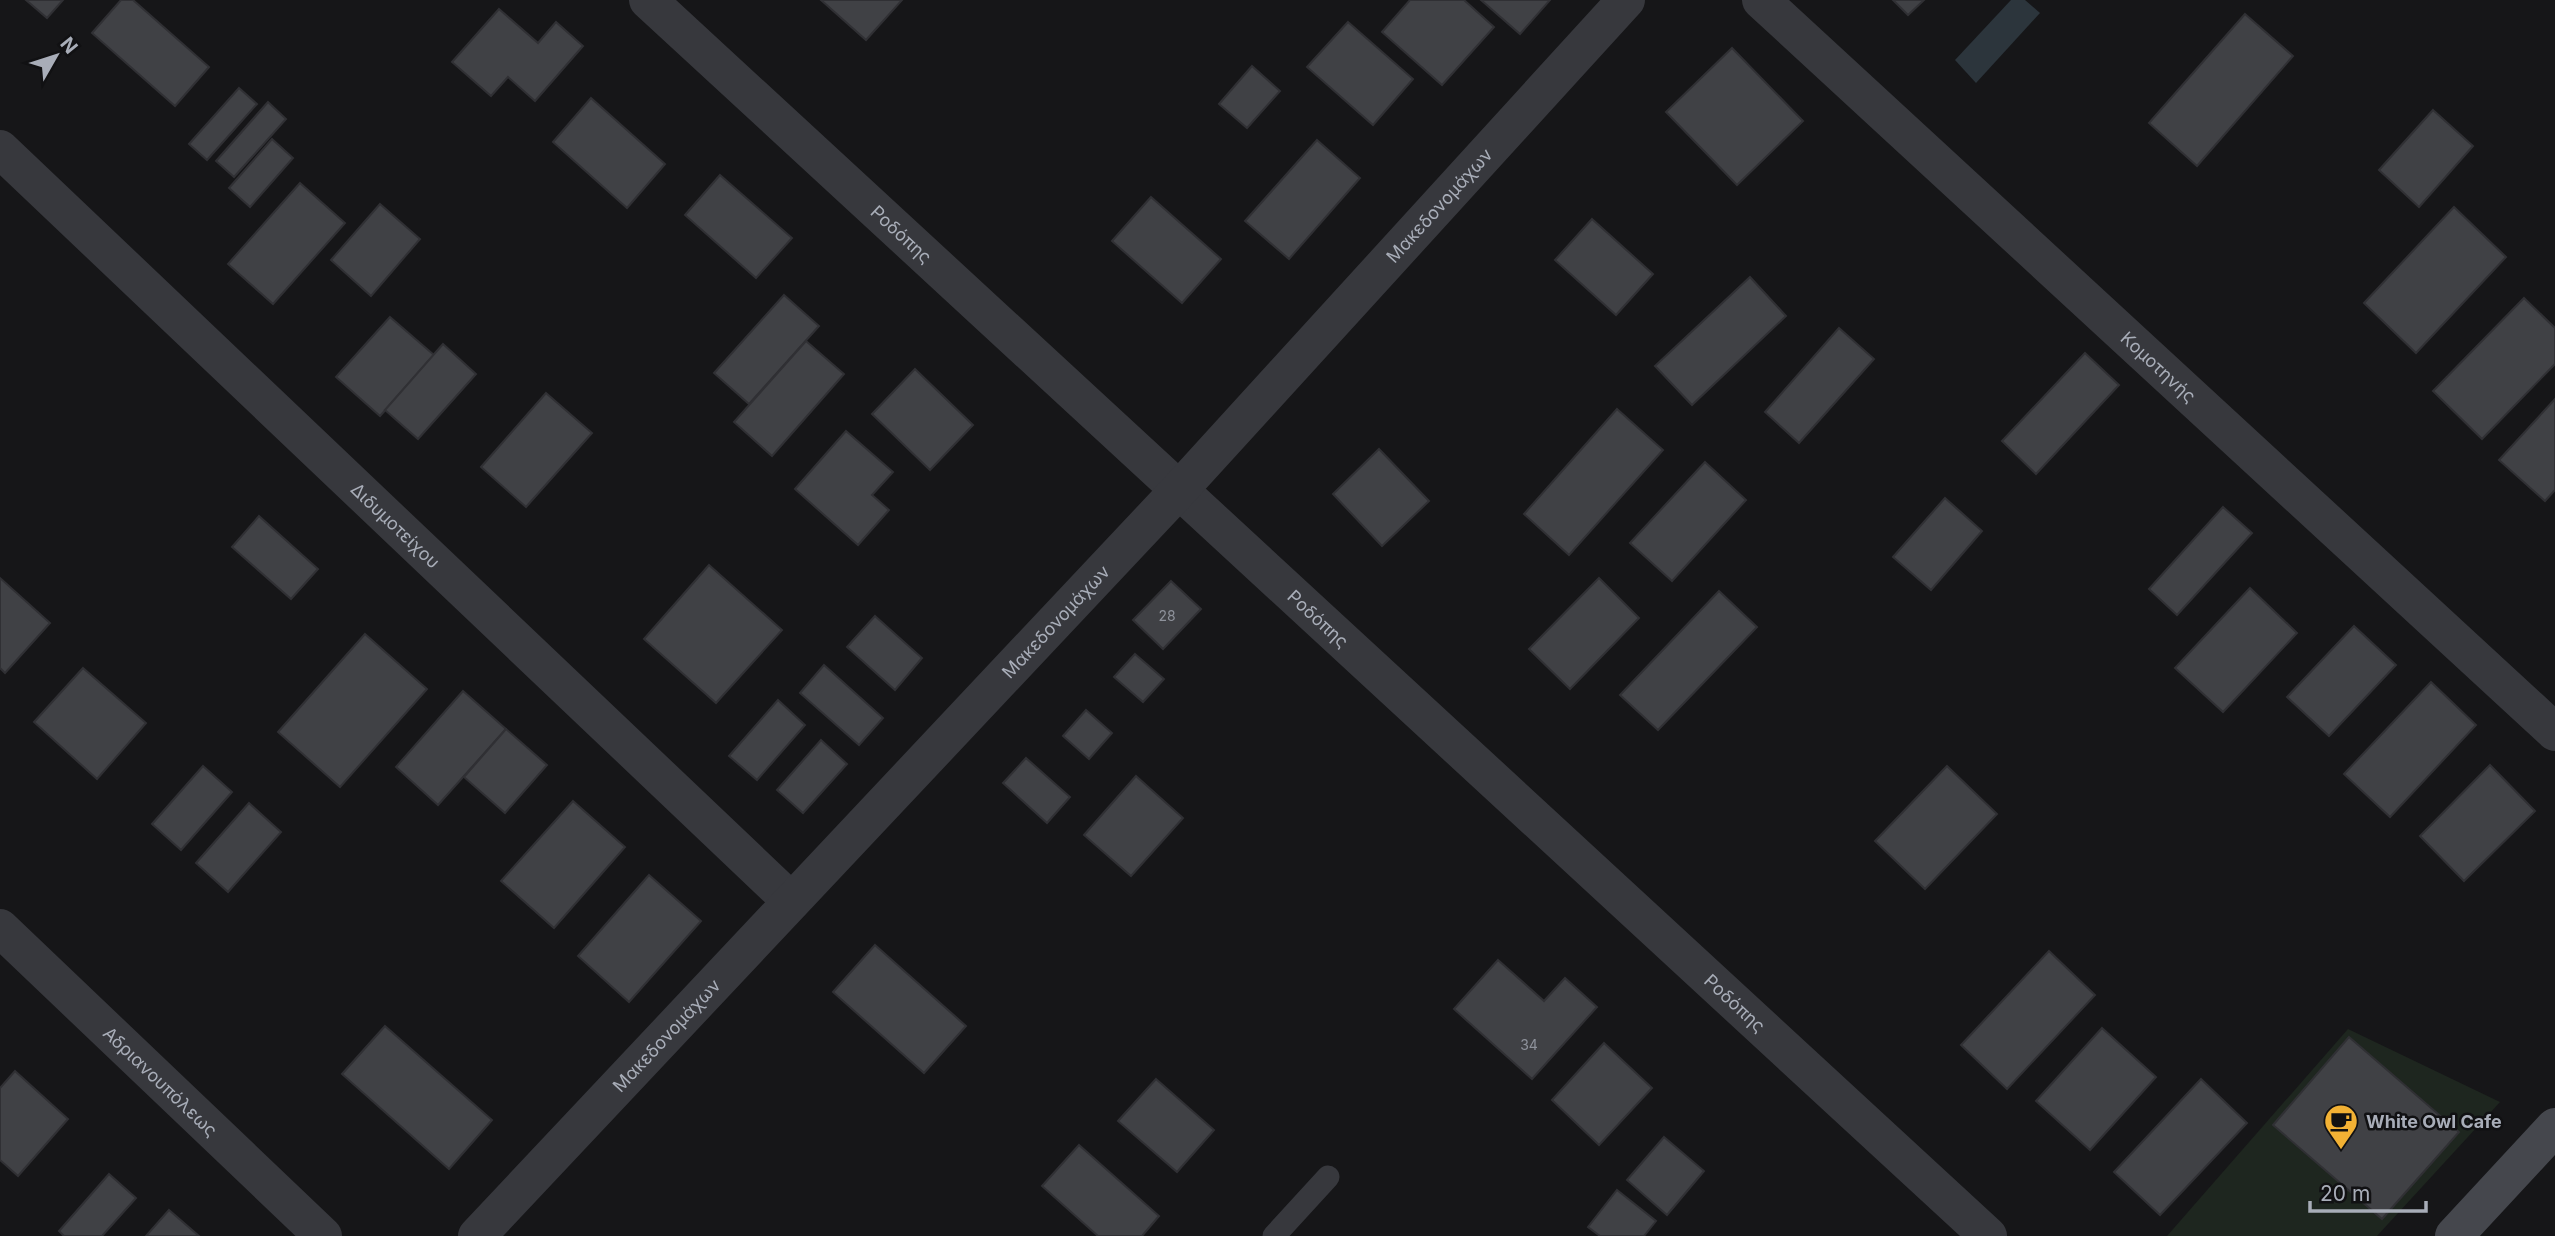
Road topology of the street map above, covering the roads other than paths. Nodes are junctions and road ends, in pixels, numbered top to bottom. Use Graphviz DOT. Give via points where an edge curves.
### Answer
graph roads {
  1 [pos="648,0"];
  2 [pos="1626,0"];
  3 [pos="1760,0"];
  4 [pos="0,149"];
  5 [pos="1179,490"];
  6 [pos="2555,732"];
  7 [pos="790,900"];
  8 [pos="0,928"];
  9 [pos="2555,1127"];
  10 [pos="1328,1177"];
  11 [pos="323,1236"];
  12 [pos="477,1236"];
  13 [pos="1274,1236"];
  14 [pos="1988,1236"];
  15 [pos="2454,1236"];
  1 -- 5 [label="street, Ροδόπης"];
  2 -- 5 [label="street, Μακεδονομάχων"];
  3 -- 6 [label="street, Κομοτηνής"];
  4 -- 7 [label="street, Διδυμοτείχου"];
  5 -- 7 [label="street, Μακεδονομάχων"];
  5 -- 14 [label="street, Ροδόπης"];
  7 -- 12 [label="street, Μακεδονομάχων"];
  8 -- 11 [label="street, Αδριανουπόλεως"];
  9 -- 15 [label="street"];
  10 -- 13 [label="lane"];
}
